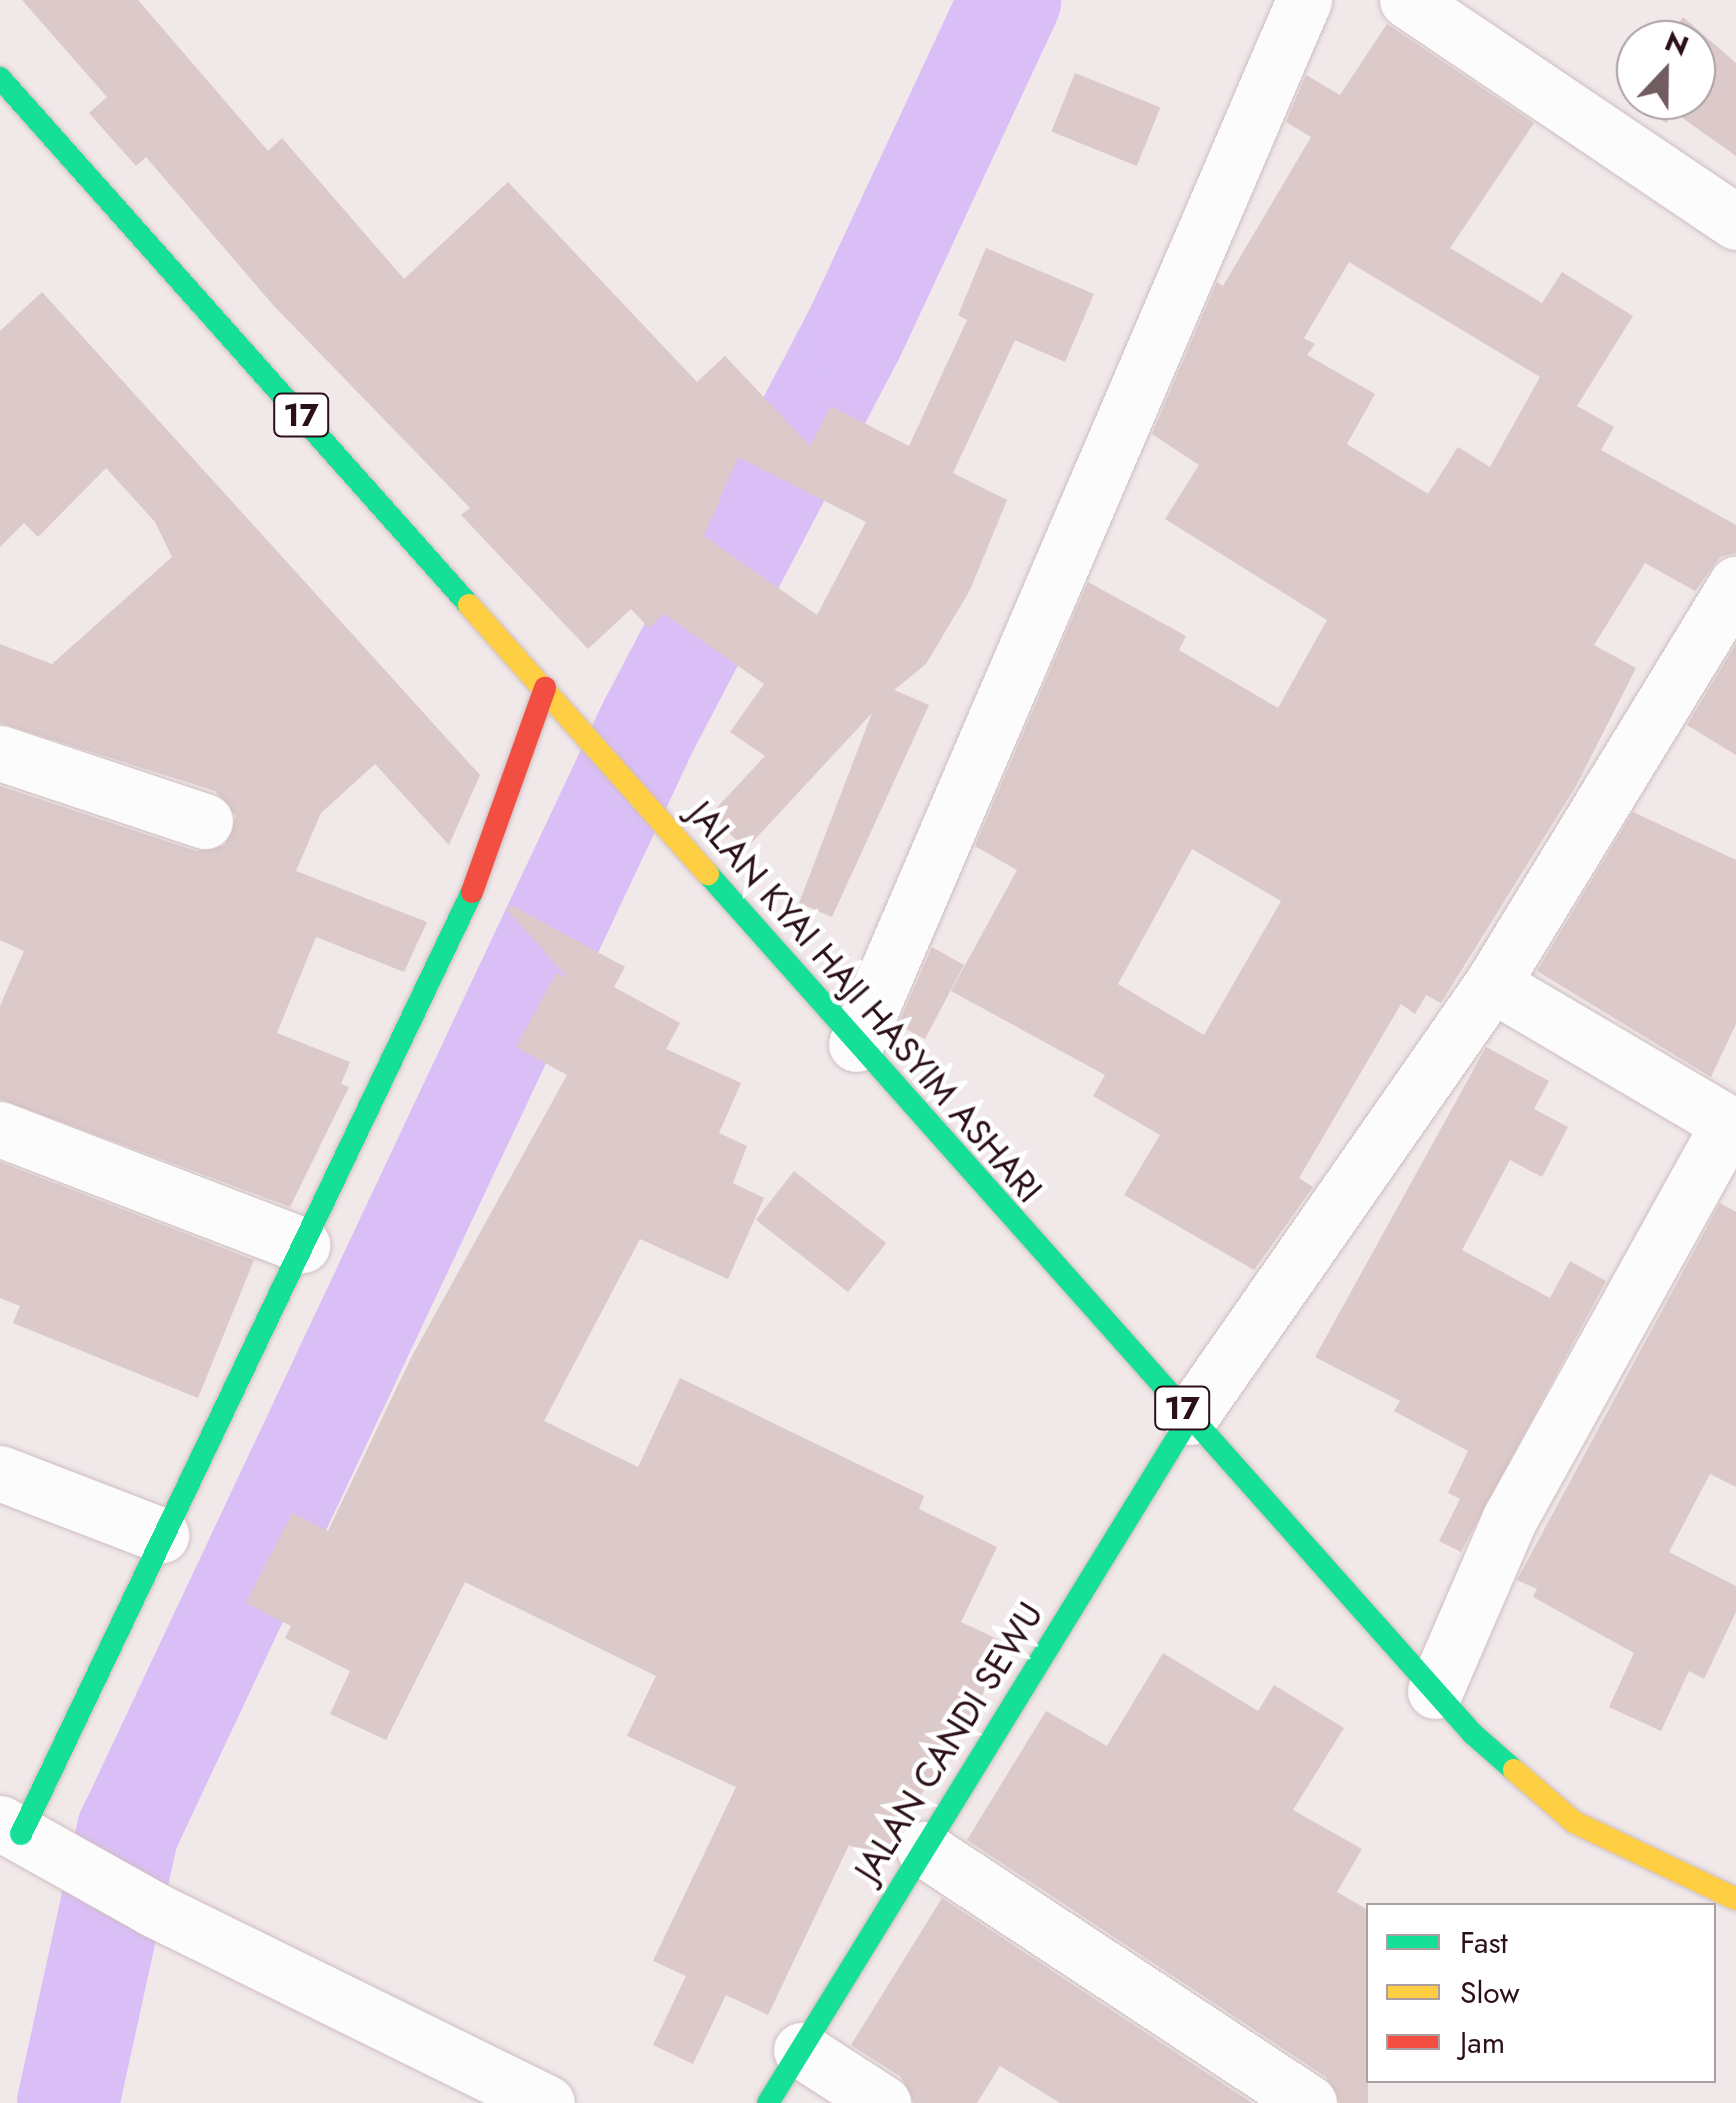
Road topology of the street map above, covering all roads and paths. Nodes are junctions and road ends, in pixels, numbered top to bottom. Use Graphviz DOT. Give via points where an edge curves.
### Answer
graph roads {
  1 [pos="1304,0"];
  2 [pos="1408,0"];
  3 [pos="0,78"];
  4 [pos="1736,222"];
  5 [pos="1736,584"];
  6 [pos="545,688"];
  7 [pos="0,752"];
  8 [pos="205,821"];
  9 [pos="1492,984"];
  10 [pos="856,1044"];
  11 [pos="1732,1126"];
  12 [pos="0,1129"];
  13 [pos="302,1245"];
  14 [pos="1190,1417"];
  15 [pos="0,1473"];
  16 [pos="161,1534"];
  17 [pos="1435,1692"];
  18 [pos="10,1829"];
  19 [pos="924,1849"];
  20 [pos="1736,1899"];
  21 [pos="784,2078"];
  22 [pos="539,2102"];
  23 [pos="733,2103"];
  24 [pos="883,2103"];
  25 [pos="1310,2103"];
  1 -- 10 [label="street"];
  2 -- 4 [label="street"];
  3 -- 6 [label="main road, JALAN KYAI HAJI HASYIM ASHARI / 17"];
  5 -- 9 [label="street"];
  6 -- 10 [label="main road, JALAN KYAI HAJI HASYIM ASHARI / 17"];
  6 -- 13 [label="main road" via="454,941"];
  7 -- 8 [label="street"];
  9 -- 11 [label="street"];
  9 -- 14 [label="street"];
  10 -- 14 [label="main road, JALAN KYAI HAJI HASYIM ASHARI / 17"];
  11 -- 17 [label="street" via="1510,1518"];
  12 -- 13 [label="street"];
  13 -- 16 [label="main road"];
  14 -- 17 [label="main road, JALAN KYAI HAJI HASYIM ASHARI / 17"];
  14 -- 19 [label="main road, JALAN CANDI SEWU"];
  15 -- 16 [label="street"];
  16 -- 18 [label="main road"];
  17 -- 20 [label="main road, JALAN KYAI HAJI HASYIM ASHARI / 17" via="1574,1822"];
  18 -- 22 [label="street" via="153,1909"];
  19 -- 21 [label="main road, JALAN CANDI SEWU"];
  19 -- 25 [label="street"];
  21 -- 23 [label="street"];
  21 -- 24 [label="street"];
}
